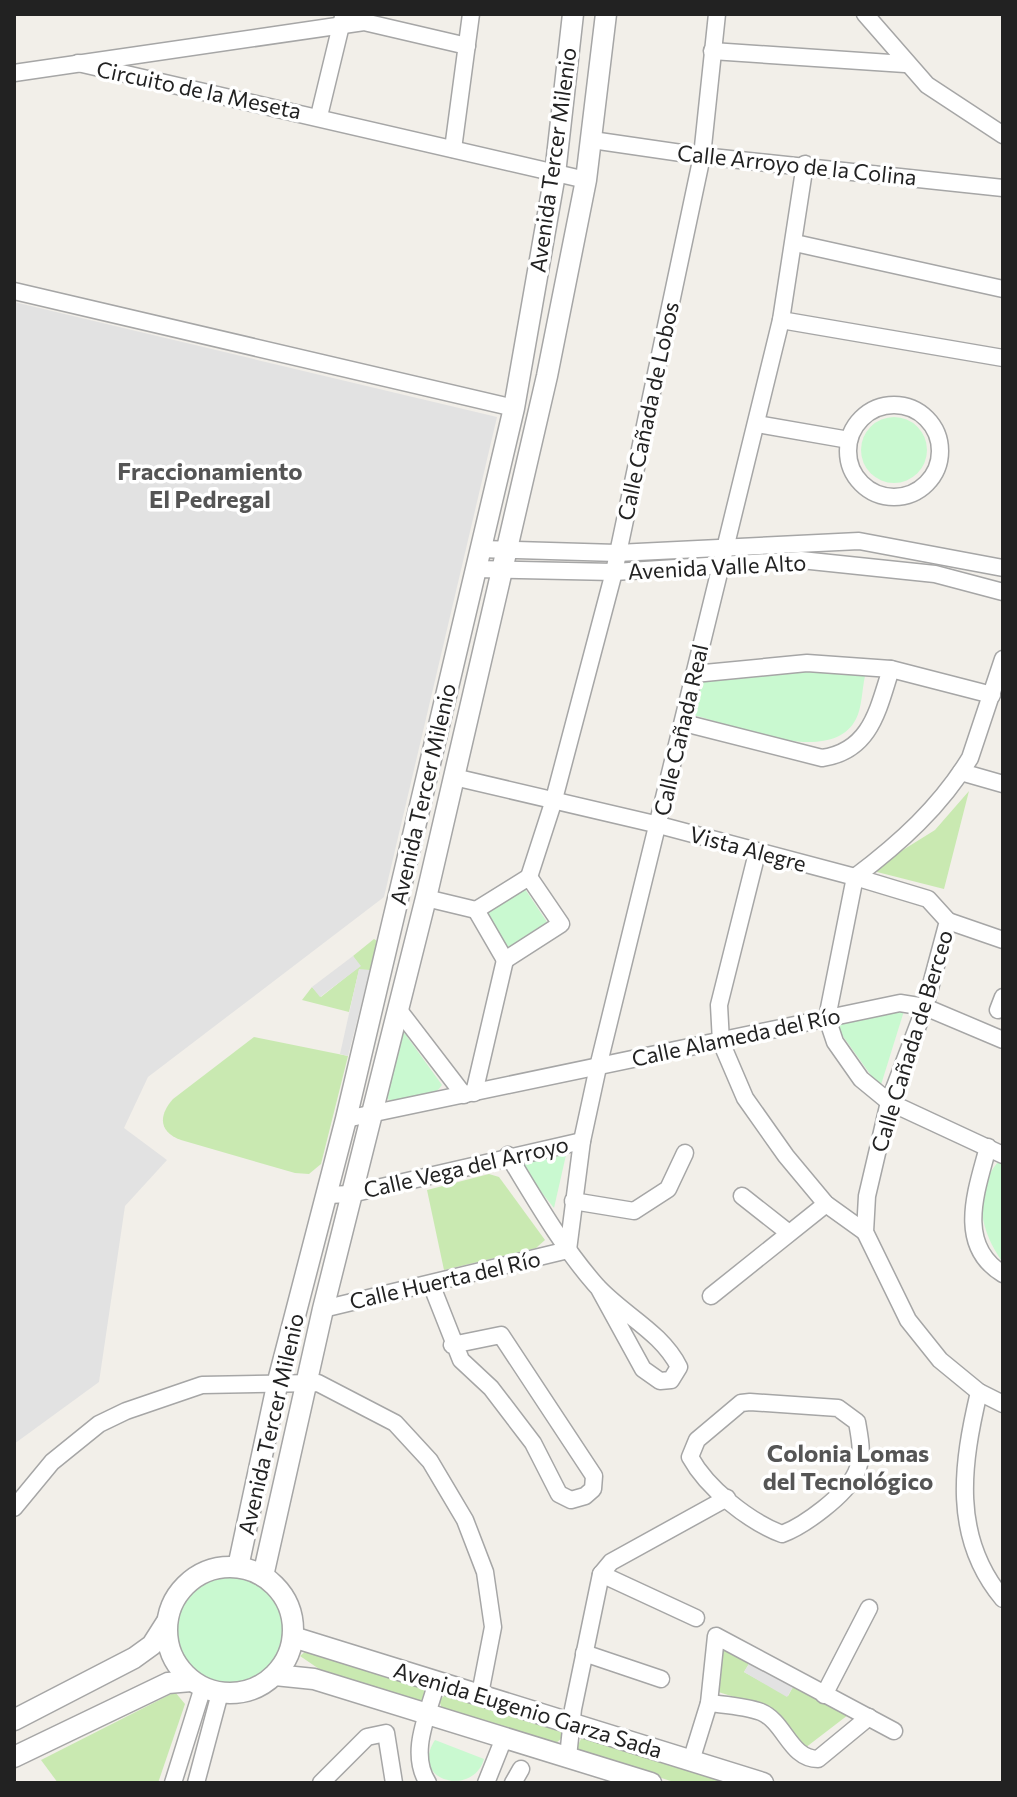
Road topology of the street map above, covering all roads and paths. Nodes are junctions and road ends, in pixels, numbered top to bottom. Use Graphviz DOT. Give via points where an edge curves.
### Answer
graph roads {
  1 [pos="471,14"];
  2 [pos="573,14"];
  3 [pos="606,14"];
  4 [pos="717,14"];
  5 [pos="865,14"];
  6 [pos="342,20"];
  7 [pos="467,46"];
  8 [pos="712,51"];
  9 [pos="78,63"];
  10 [pos="905,64"];
  11 [pos="14,73"];
  12 [pos="319,116"];
  13 [pos="1003,135"];
  14 [pos="592,140"];
  15 [pos="453,149"];
  16 [pos="702,156"];
  17 [pos="805,164"];
  18 [pos="555,174"];
  19 [pos="586,180"];
  20 [pos="1003,188"];
  21 [pos="795,243"];
  22 [pos="1003,289"];
  23 [pos="14,291"];
  24 [pos="781,320"];
  25 [pos="1003,358"];
  26 [pos="521,372"];
  27 [pos="547,376"];
  28 [pos="514,408"];
  29 [pos="757,424"];
  30 [pos="849,440"];
  31 [pos="726,545"];
  32 [pos="617,553"];
  33 [pos="478,559"];
  34 [pos="504,559"];
  35 [pos="720,567"];
  36 [pos="1003,568"];
  37 [pos="614,572"];
  38 [pos="1003,592"];
  39 [pos="1002,666"];
  40 [pos="891,669"];
  41 [pos="694,674"];
  42 [pos="992,695"];
  43 [pos="684,723"];
  44 [pos="961,772"];
  45 [pos="454,777"];
  46 [pos="1003,784"];
  47 [pos="553,803"];
  48 [pos="659,825"];
  49 [pos="757,853"];
  50 [pos="529,877"];
  51 [pos="855,877"];
  52 [pos="426,898"];
  53 [pos="476,910"];
  54 [pos="948,921"];
  55 [pos="1003,940"];
  56 [pos="505,960"];
  57 [pos="925,1007"];
  58 [pos="398,1009"];
  59 [pos="827,1018"];
  60 [pos="1003,1040"];
  61 [pos="721,1042"];
  62 [pos="598,1067"];
  63 [pos="469,1094"];
  64 [pos="889,1102"];
  65 [pos="370,1114"];
  66 [pos="346,1119"];
  67 [pos="582,1141"];
  68 [pos="988,1147"];
  69 [pos="685,1153"];
  70 [pos="508,1155"];
  71 [pos="1003,1155"];
  72 [pos="351,1194"];
  73 [pos="327,1195"];
  74 [pos="742,1196"];
  75 [pos="573,1201"];
  76 [pos="826,1204"];
  77 [pos="865,1232"];
  78 [pos="789,1233"];
  79 [pos="568,1250"];
  80 [pos="1003,1274"];
  81 [pos="431,1284"];
  82 [pos="598,1287"];
  83 [pos="711,1296"];
  84 [pos="323,1309"];
  85 [pos="452,1345"];
  86 [pos="278,1381"];
  87 [pos="306,1382"];
  88 [pos="979,1392"];
  89 [pos="1003,1404"];
  90 [pos="727,1498"];
  91 [pos="14,1508"];
  92 [pos="238,1567"];
  93 [pos="601,1574"];
  94 [pos="263,1576"];
  95 [pos="1003,1599"];
  96 [pos="869,1608"];
  97 [pos="696,1618"];
  98 [pos="166,1623"];
  99 [pos="293,1637"];
  100 [pos="584,1653"];
  101 [pos="275,1675"];
  102 [pos="661,1679"];
  103 [pos="437,1681"];
  104 [pos="205,1687"];
  105 [pos="480,1694"];
  106 [pos="824,1695"];
  107 [pos="709,1703"];
  108 [pos="429,1713"];
  109 [pos="869,1717"];
  110 [pos="14,1720"];
  111 [pos="572,1722"];
  112 [pos="894,1731"];
  113 [pos="504,1738"];
  114 [pos="14,1757"];
  115 [pos="568,1757"];
  116 [pos="691,1761"];
  117 [pos="173,1783"];
  118 [pos="196,1783"];
  119 [pos="321,1783"];
  120 [pos="394,1783"];
  121 [pos="428,1783"];
  122 [pos="486,1783"];
  123 [pos="651,1783"];
  124 [pos="763,1783"];
  1 -- 7 [label="street"];
  2 -- 18 [label="street, Avenida Tercer Milenio"];
  3 -- 14 [label="street, Avenida Tercer Milenio"];
  4 -- 8 [label="street, Calle Cañada de Lobos"];
  5 -- 10 [label="street"];
  6 -- 7 [label="street"];
  6 -- 9 [label="street, Circuito de la Meseta"];
  6 -- 12 [label="street, Circuito de la Meseta"];
  7 -- 15 [label="street"];
  8 -- 10 [label="street"];
  8 -- 16 [label="street, Calle Cañada de Lobos"];
  9 -- 11 [label="street, Circuito de la Meseta"];
  9 -- 12 [label="street, Circuito de la Meseta"];
  10 -- 13 [label="street" via="962,111"];
  12 -- 15 [label="street, Circuito de la Meseta"];
  14 -- 16 [label="street, Calle Arroyo de la Colina"];
  14 -- 19 [label="street, Avenida Tercer Milenio"];
  15 -- 18 [label="street, Circuito de la Meseta"];
  16 -- 17 [label="street, Calle Arroyo de la Colina"];
  16 -- 32 [label="street, Calle Cañada de Lobos"];
  17 -- 20 [label="street, Calle Arroyo de la Colina"];
  17 -- 21 [label="street, Calle Cañada Real"];
  18 -- 19 [label="street, Circuito de la Meseta"];
  18 -- 26 [label="street, Avenida Tercer Milenio"];
  19 -- 27 [label="street, Avenida Tercer Milenio"];
  21 -- 22 [label="street"];
  21 -- 24 [label="street, Calle Cañada Real"];
  23 -- 28 [label="street"];
  24 -- 25 [label="street"];
  24 -- 29 [label="street, Calle Cañada Real"];
  26 -- 27 [label="street"];
  26 -- 28 [label="street, Avenida Tercer Milenio"];
  27 -- 34 [label="street, Avenida Tercer Milenio"];
  28 -- 33 [label="street, Avenida Tercer Milenio"];
  29 -- 30 [label="street"];
  29 -- 31 [label="street, Calle Cañada Real"];
  30 -- 30 [label="street" via="856,478 885,496 915,492 934,475 939,462 933,426 910,407 873,409"];
  31 -- 32 [label="street, Avenida Valle Alto"];
  31 -- 35 [label="street, Calle Cañada Real"];
  31 -- 36 [label="street, Avenida Valle Alto" via="859,541"];
  32 -- 34 [label="street, Avenida Valle Alto"];
  32 -- 37 [label="street, Calle Cañada de Lobos"];
  33 -- 34 [label="street, Avenida Valle Alto"];
  33 -- 66 [label="street, Avenida Tercer Milenio"];
  34 -- 37 [label="street, Avenida Valle Alto"];
  34 -- 45 [label="street, Avenida Tercer Milenio"];
  35 -- 37 [label="street, Avenida Valle Alto"];
  35 -- 38 [label="street, Avenida Valle Alto" via="801,560 935,574"];
  35 -- 41 [label="street, Calle Cañada Real"];
  37 -- 47 [label="street, Calle Cañada de Lobos"];
  39 -- 42 [label="street"];
  40 -- 41 [label="street" via="807,663"];
  40 -- 42 [label="street"];
  40 -- 43 [label="street" via="874,724 840,756 822,758"];
  41 -- 43 [label="street, Calle Cañada Real"];
  42 -- 44 [label="street"];
  43 -- 48 [label="street, Calle Cañada Real"];
  44 -- 46 [label="street"];
  44 -- 51 [label="street" via="919,825"];
  45 -- 47 [label="street, Vista Alegre"];
  45 -- 52 [label="street, Avenida Tercer Milenio"];
  47 -- 48 [label="street, Vista Alegre"];
  47 -- 50 [label="street, Calle Cañada de Lobos"];
  48 -- 49 [label="street, Vista Alegre"];
  48 -- 62 [label="street, Calle Cañada Real"];
  49 -- 51 [label="street, Vista Alegre"];
  49 -- 61 [label="street" via="719,1005"];
  50 -- 53 [label="street"];
  50 -- 56 [label="street" via="561,924"];
  51 -- 54 [label="street, Calle Cañada de Berceo" via="928,899"];
  51 -- 59 [label="street"];
  52 -- 53 [label="street, Avenida Tercer Milenio"];
  52 -- 58 [label="street, Avenida Tercer Milenio"];
  53 -- 56 [label="street"];
  54 -- 55 [label="street"];
  54 -- 57 [label="street, Calle Cañada de Berceo"];
  56 -- 63 [label="street"];
  57 -- 59 [label="street, Calle Alameda del Río" via="900,1003"];
  57 -- 60 [label="street, Calle Alameda del Río"];
  57 -- 64 [label="street, Calle Cañada de Berceo"];
  58 -- 63 [label="street"];
  58 -- 65 [label="street, Avenida Tercer Milenio"];
  59 -- 61 [label="street, Calle Alameda del Río"];
  59 -- 64 [label="street" via="835,1042 861,1079"];
  61 -- 62 [label="street, Calle Alameda del Río"];
  61 -- 76 [label="street" via="745,1098"];
  62 -- 63 [label="street, Calle Alameda del Río"];
  62 -- 67 [label="street, Calle Cañada Real"];
  63 -- 65 [label="street, Calle Alameda del Río"];
  64 -- 68 [label="street"];
  64 -- 77 [label="street, Calle Cañada de Berceo" via="867,1196"];
  65 -- 66 [label="street, Calle Alameda del Río"];
  65 -- 72 [label="street, Avenida Tercer Milenio"];
  66 -- 73 [label="street, Avenida Tercer Milenio"];
  67 -- 70 [label="street, Calle Vega del Arroyo"];
  67 -- 75 [label="street, Calle Cañada Real"];
  68 -- 71 [label="street"];
  68 -- 80 [label="street" via="971,1215 984,1257"];
  69 -- 75 [label="street" via="668,1189 634,1211"];
  70 -- 72 [label="street, Calle Vega del Arroyo"];
  70 -- 79 [label="street"];
  72 -- 73 [label="street, Calle Vega del Arroyo"];
  72 -- 84 [label="street, Avenida Tercer Milenio"];
  73 -- 86 [label="street, Avenida Tercer Milenio"];
  74 -- 78 [label="street"];
  75 -- 79 [label="street, Calle Cañada Real"];
  76 -- 77 [label="street"];
  76 -- 78 [label="street"];
  77 -- 88 [label="street" via="908,1320 940,1360"];
  78 -- 83 [label="street"];
  79 -- 81 [label="street, Calle Huerta del Río"];
  79 -- 82 [label="street"];
  81 -- 84 [label="street, Calle Huerta del Río"];
  81 -- 85 [label="street"];
  82 -- 82 [label="street" via="671,1351 679,1367 671,1380 660,1381 643,1369"];
  84 -- 87 [label="street, Avenida Tercer Milenio"];
  85 -- 85 [label="street" via="533,1443 559,1494 571,1500 593,1489 594,1476 501,1335"];
  86 -- 87 [label="street"];
  86 -- 91 [label="street" via="202,1385 126,1411 99,1424 52,1462"];
  86 -- 92 [label="street, Avenida Tercer Milenio"];
  87 -- 94 [label="street, Avenida Tercer Milenio"];
  87 -- 105 [label="street" via="354,1399 395,1423 430,1461 465,1520 485,1572 493,1627"];
  88 -- 89 [label="street"];
  88 -- 95 [label="street" via="965,1450 963,1496 978,1561"];
  90 -- 90 [label="street" via="768,1529 782,1534 797,1529 856,1474 862,1446 857,1422 838,1408 741,1403 697,1440 690,1457 700,1475"];
  90 -- 93 [label="street" via="611,1562"];
  92 -- 94 [label="street"];
  92 -- 98 [label="street" via="208,1571 183,1587 171,1603"];
  93 -- 97 [label="street"];
  93 -- 100 [label="street"];
  94 -- 99 [label="street" via="287,1602"];
  96 -- 106 [label="street"];
  98 -- 104 [label="street" via="171,1656"];
  98 -- 110 [label="street" via="152,1645 134,1658"];
  99 -- 101 [label="street"];
  99 -- 103 [label="street, Avenida Eugenio Garza Sada"];
  100 -- 102 [label="street"];
  100 -- 111 [label="street"];
  101 -- 104 [label="street" via="248,1691"];
  101 -- 108 [label="street, Avenida Eugenio Garza Sada" via="314,1679"];
  103 -- 105 [label="street, Avenida Eugenio Garza Sada"];
  103 -- 108 [label="street"];
  104 -- 114 [label="street" via="168,1683"];
  104 -- 117 [label="street"];
  104 -- 118 [label="street"];
  105 -- 111 [label="street, Avenida Eugenio Garza Sada"];
  106 -- 107 [label="street" via="716,1636"];
  106 -- 109 [label="street"];
  107 -- 109 [label="street" via="760,1711 810,1759 818,1759"];
  107 -- 116 [label="street"];
  108 -- 113 [label="street, Avenida Eugenio Garza Sada"];
  108 -- 121 [label="street" via="418,1761"];
  109 -- 112 [label="street"];
  111 -- 115 [label="street"];
  111 -- 116 [label="street, Avenida Eugenio Garza Sada"];
  113 -- 115 [label="street, Avenida Eugenio Garza Sada"];
  113 -- 122 [label="street"];
  115 -- 123 [label="street, Avenida Eugenio Garza Sada"];
  116 -- 124 [label="street, Avenida Eugenio Garza Sada"];
  119 -- 120 [label="street" via="367,1737 386,1733"];
}
